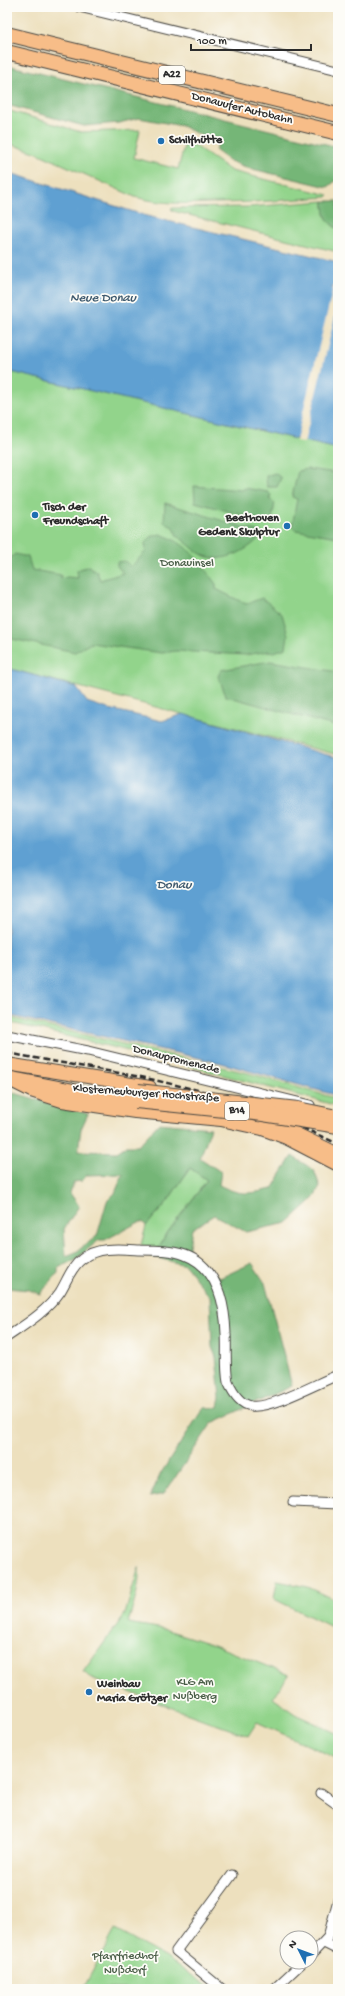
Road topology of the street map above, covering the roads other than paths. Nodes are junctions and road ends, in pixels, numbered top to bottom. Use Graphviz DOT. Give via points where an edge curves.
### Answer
graph roads {
  1 [pos="79,7"];
  2 [pos="7,34"];
  3 [pos="7,52"];
  4 [pos="338,70"];
  5 [pos="338,115"];
  6 [pos="338,133"];
  7 [pos="7,1035"];
  8 [pos="7,1064"];
  9 [pos="7,1078"];
  10 [pos="62,1088"];
  11 [pos="338,1112"];
  12 [pos="338,1117"];
  13 [pos="338,1126"];
  14 [pos="338,1154"];
  15 [pos="338,1165"];
  16 [pos="7,1337"];
  17 [pos="338,1375"];
  18 [pos="293,1502"];
  19 [pos="338,1504"];
  20 [pos="321,1793"];
  21 [pos="338,1804"];
  22 [pos="232,1875"];
  23 [pos="338,1900"];
  24 [pos="324,1943"];
  25 [pos="319,1948"];
  26 [pos="338,1950"];
  27 [pos="294,1970"];
  28 [pos="222,1989"];
  29 [pos="274,1989"];
  1 -- 4 [label="street"];
  2 -- 5 [label="highway, Donauufer Autobahn / A22"];
  3 -- 6 [label="highway, Donauufer Autobahn / A22"];
  7 -- 11 [label="street, Donaupromenade" via="88,1051"];
  8 -- 14 [label="main road" via="206,1097 255,1113"];
  9 -- 10 [label="highway, B14"];
  9 -- 15 [label="main road" via="31,1091 62,1101 135,1112 221,1120 262,1130 286,1138"];
  10 -- 12 [label="highway, Klosterneuburger Hochstraße / B14, bridge" via="138,1091 236,1101"];
  10 -- 13 [label="highway, Klosterneuburger Hochstraße / B14, bridge" via="105,1097 263,1114"];
  16 -- 17 [label="street" via="43,1311 60,1292 78,1263 88,1255 107,1250 152,1250 191,1258 216,1284 225,1305 228,1382 243,1402 250,1406 269,1404"];
  18 -- 19 [label="street"];
  20 -- 21 [label="street"];
  22 -- 28 [label="street" via="176,1951"];
  23 -- 24 [label="street"];
  24 -- 25 [label="street"];
  24 -- 26 [label="street"];
  27 -- 29 [label="street"];
}
